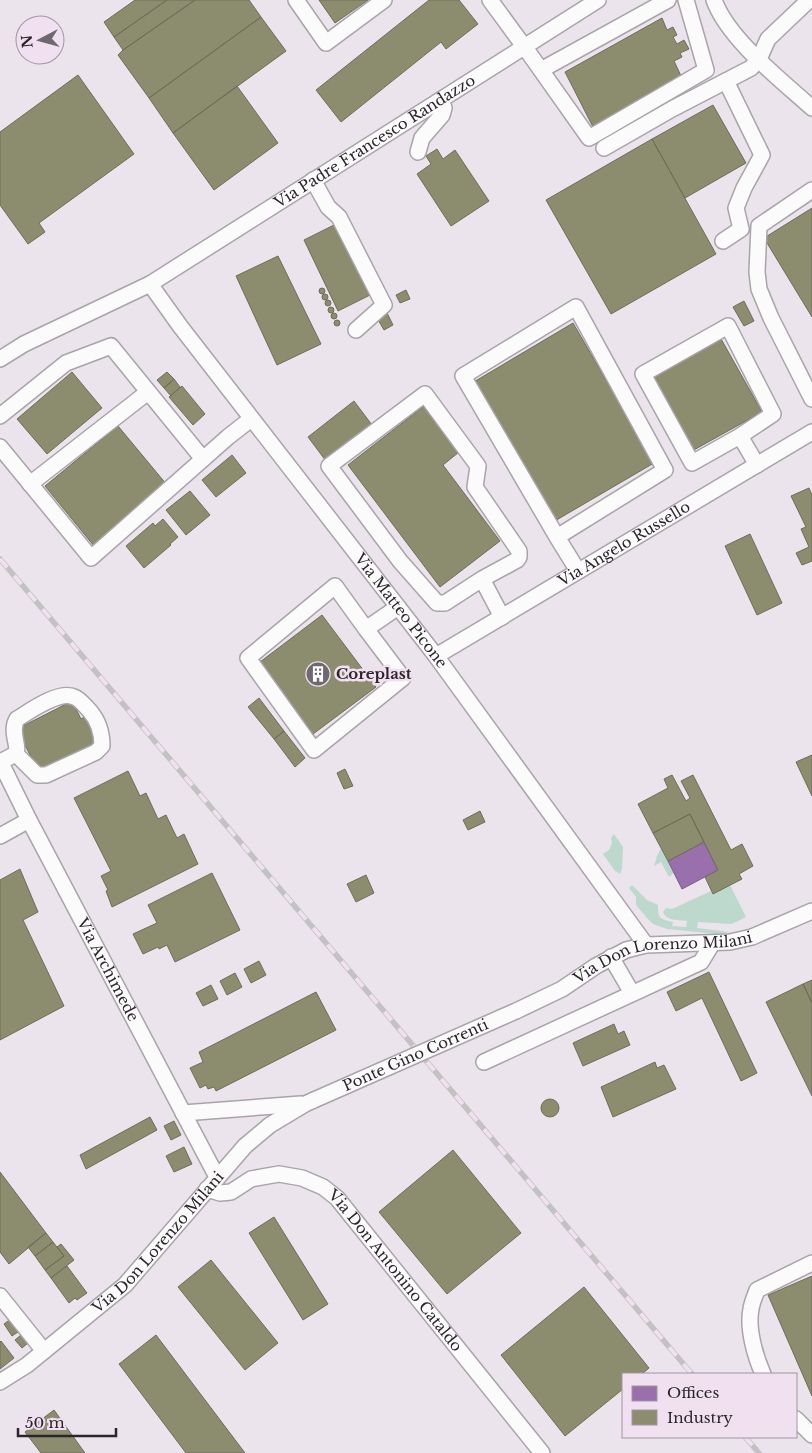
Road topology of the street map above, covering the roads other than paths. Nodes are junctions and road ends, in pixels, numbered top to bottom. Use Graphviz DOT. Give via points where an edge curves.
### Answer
graph roads {
  1 [pos="296,0"];
  2 [pos="384,0"];
  3 [pos="490,0"];
  4 [pos="598,0"];
  5 [pos="668,0"];
  6 [pos="686,0"];
  7 [pos="714,0"];
  8 [pos="809,0"];
  9 [pos="524,47"];
  10 [pos="759,59"];
  11 [pos="541,70"];
  12 [pos="726,81"];
  13 [pos="440,100"];
  14 [pos="812,108"];
  15 [pos="604,148"];
  16 [pos="418,152"];
  17 [pos="313,180"];
  18 [pos="812,190"];
  19 [pos="723,241"];
  20 [pos="150,284"];
  21 [pos="356,330"];
  22 [pos="0,359"];
  23 [pos="148,392"];
  24 [pos="812,399"];
  25 [pos="0,416"];
  26 [pos="251,419"];
  27 [pos="740,436"];
  28 [pos="810,437"];
  29 [pos="0,447"];
  30 [pos="203,459"];
  31 [pos="757,465"];
  32 [pos="30,484"];
  33 [pos="557,537"];
  34 [pos="578,571"];
  35 [pos="482,579"];
  36 [pos="398,606"];
  37 [pos="502,617"];
  38 [pos="366,628"];
  39 [pos="436,656"];
  40 [pos="16,754"];
  41 [pos="0,761"];
  42 [pos="29,820"];
  43 [pos="0,836"];
  44 [pos="812,911"];
  45 [pos="712,944"];
  46 [pos="646,945"];
  47 [pos="611,958"];
  48 [pos="632,993"];
  49 [pos="516,1011"];
  50 [pos="484,1062"];
  51 [pos="310,1102"];
  52 [pos="183,1113"];
  53 [pos="212,1183"];
  54 [pos="812,1263"];
  55 [pos="0,1296"];
  56 [pos="44,1351"];
  57 [pos="762,1373"];
  58 [pos="0,1382"];
  59 [pos="797,1420"];
  60 [pos="812,1435"];
  61 [pos="542,1453"];
  1 -- 2 [label="street" via="326,43"];
  3 -- 9 [label="street"];
  4 -- 9 [label="street, Via Padre Francesco Randazzo"];
  5 -- 11 [label="street"];
  6 -- 11 [label="street" via="706,70 589,138"];
  7 -- 10 [label="street" via="728,27"];
  8 -- 10 [label="street" via="768,39"];
  9 -- 11 [label="street"];
  9 -- 13 [label="street, Via Padre Francesco Randazzo"];
  10 -- 12 [label="street" via="751,68"];
  10 -- 14 [label="street"];
  12 -- 15 [label="street"];
  12 -- 19 [label="street" via="762,154 736,208 741,229"];
  13 -- 16 [label="street" via="444,108 442,115 422,138"];
  13 -- 17 [label="street, Via Padre Francesco Randazzo"];
  17 -- 20 [label="street, Via Padre Francesco Randazzo"];
  17 -- 21 [label="street" via="328,207 339,217 384,305"];
  18 -- 24 [label="street" via="759,226 757,272 759,289 771,318"];
  20 -- 22 [label="street, Via Padre Francesco Randazzo" via="24,344"];
  20 -- 26 [label="street, Via Matteo Picone"];
  23 -- 25 [label="street" via="110,346 66,363"];
  23 -- 30 [label="street"];
  23 -- 32 [label="street"];
  26 -- 30 [label="street"];
  26 -- 36 [label="street, Via Matteo Picone"];
  27 -- 27 [label="street" via="774,414 728,326 643,374 692,463"];
  27 -- 31 [label="street"];
  28 -- 31 [label="street, Via Angelo Russello"];
  29 -- 32 [label="street"];
  30 -- 32 [label="street" via="91,558"];
  31 -- 34 [label="street, Via Angelo Russello"];
  33 -- 33 [label="street" via="665,470 576,307 463,376"];
  33 -- 34 [label="street"];
  34 -- 37 [label="street, Via Angelo Russello"];
  35 -- 35 [label="street" via="445,604 437,603 400,561 329,466 425,394 478,466 474,487 519,551 517,560"];
  35 -- 37 [label="street"];
  36 -- 38 [label="street"];
  36 -- 39 [label="street, Via Matteo Picone"];
  37 -- 39 [label="street, Via Angelo Russello"];
  38 -- 38 [label="street" via="335,586 248,658 314,750 403,678"];
  39 -- 46 [label="street, Via Matteo Picone"];
  40 -- 40 [label="street" via="14,724 49,700 62,696 73,696 80,701 94,718 102,737 102,746 96,752 46,775 37,775"];
  40 -- 41 [label="street"];
  41 -- 42 [label="street, Via Archimede"];
  42 -- 43 [label="street"];
  42 -- 52 [label="street, Via Archimede"];
  44 -- 45 [label="street, Via Don Lorenzo Milani" via="752,937"];
  45 -- 46 [label="street, Via Don Lorenzo Milani"];
  45 -- 48 [label="street" via="701,962"];
  46 -- 47 [label="street, Via Don Lorenzo Milani"];
  47 -- 48 [label="street"];
  47 -- 49 [label="street, Via Don Lorenzo Milani" via="562,989"];
  48 -- 50 [label="street"];
  49 -- 51 [label="street, Ponte Gino Correnti, bridge"];
  51 -- 52 [label="street"];
  51 -- 53 [label="street, Via Don Lorenzo Milani" via="270,1125 245,1146"];
  52 -- 53 [label="street, Via Archimede"];
  53 -- 56 [label="street, Via Don Lorenzo Milani" via="124,1285"];
  53 -- 61 [label="street, Via Don Antonino Cataldo" via="220,1193 230,1192 251,1179 280,1174 302,1178 323,1187 337,1198"];
  54 -- 57 [label="street" via="757,1290 750,1309 750,1324 757,1362"];
  55 -- 56 [label="street"];
  56 -- 58 [label="street, Via Don Lorenzo Milani"];
  59 -- 60 [label="street"];
}
